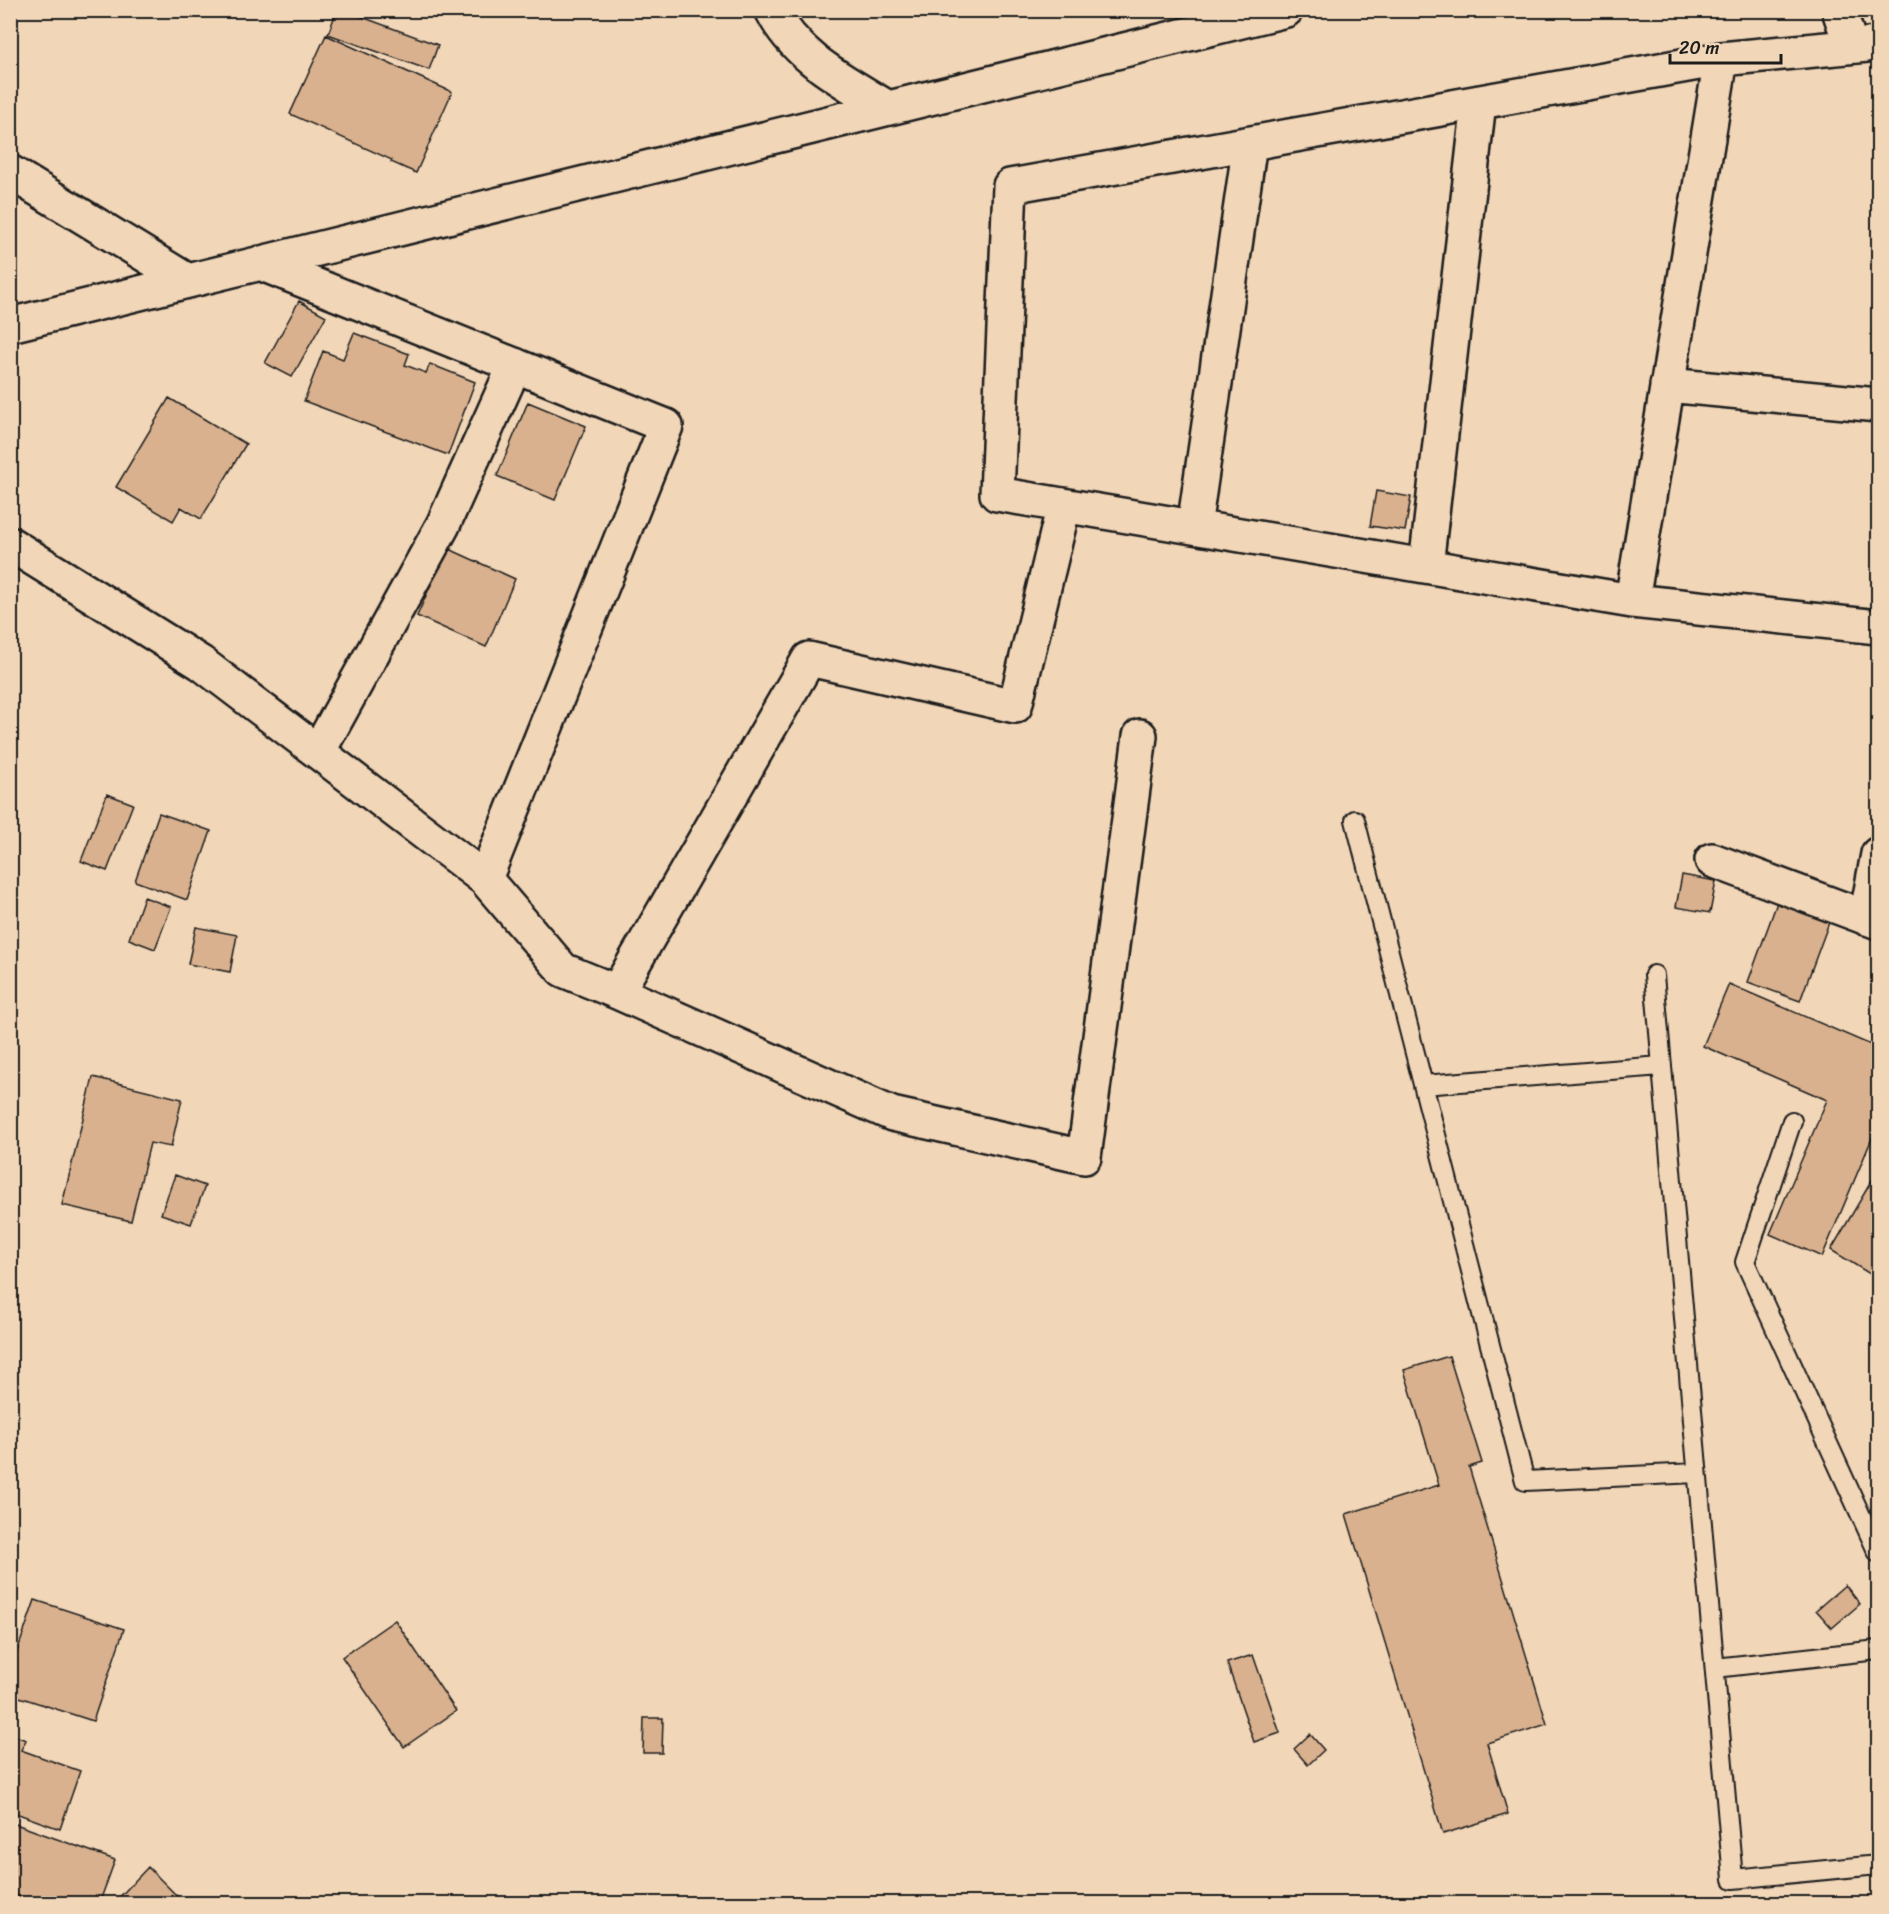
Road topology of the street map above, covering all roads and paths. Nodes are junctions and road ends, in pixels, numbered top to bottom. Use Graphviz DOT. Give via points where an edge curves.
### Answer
graph roads {
  1 [pos="772,10"];
  2 [pos="1286,10"];
  3 [pos="1839,10"];
  4 [pos="1865,45"];
  5 [pos="1721,59"];
  6 [pos="1479,102"];
  7 [pos="888,108"];
  8 [pos="1250,143"];
  9 [pos="10,172"];
  10 [pos="260,263"];
  11 [pos="189,281"];
  12 [pos="10,325"];
  13 [pos="515,365"];
  14 [pos="1667,385"];
  15 [pos="1878,405"];
  16 [pos="1064,505"];
  17 [pos="1194,527"];
  18 [pos="10,544"];
  19 [pos="1426,566"];
  20 [pos="1632,601"];
  21 [pos="1878,627"];
  22 [pos="1140,736"];
  23 [pos="318,752"];
  24 [pos="1355,820"];
  25 [pos="1878,854"];
  26 [pos="1712,860"];
  27 [pos="485,879"];
  28 [pos="1872,920"];
  29 [pos="1654,975"];
  30 [pos="617,992"];
  31 [pos="1661,1066"];
  32 [pos="1423,1085"];
  33 [pos="1792,1121"];
  34 [pos="1697,1473"];
  35 [pos="1878,1553"];
  36 [pos="1878,1650"];
  37 [pos="1715,1668"];
  38 [pos="1878,1865"];
  1 -- 7 [label="street" via="780,27 817,65"];
  2 -- 7 [label="street"];
  3 -- 4 [label="street"];
  4 -- 5 [label="street"];
  5 -- 6 [label="street"];
  5 -- 14 [label="street"];
  6 -- 8 [label="street"];
  6 -- 19 [label="street"];
  7 -- 10 [label="street"];
  8 -- 16 [label="street" via="1010,186 997,494"];
  8 -- 17 [label="street"];
  9 -- 11 [label="street"];
  10 -- 11 [label="street"];
  10 -- 13 [label="street"];
  11 -- 12 [label="street"];
  13 -- 23 [label="street" via="443,525"];
  13 -- 27 [label="street" via="666,426"];
  14 -- 15 [label="street"];
  14 -- 20 [label="street"];
  16 -- 17 [label="street"];
  16 -- 30 [label="street" via="1015,706 809,659"];
  17 -- 19 [label="street"];
  18 -- 23 [label="street" via="201,663"];
  19 -- 20 [label="street"];
  20 -- 21 [label="street"];
  22 -- 30 [label="street" via="1084,1158 892,1114"];
  23 -- 27 [label="street"];
  24 -- 32 [label="lane"];
  25 -- 28 [label="street"];
  26 -- 28 [label="street"];
  27 -- 30 [label="street" via="563,970"];
  29 -- 31 [label="lane"];
  31 -- 32 [label="lane"];
  31 -- 34 [label="lane"];
  32 -- 34 [label="lane" via="1525,1481"];
  33 -- 35 [label="lane" via="1745,1262"];
  34 -- 37 [label="lane"];
  36 -- 37 [label="lane"];
  37 -- 38 [label="lane" via="1733,1879"];
}
